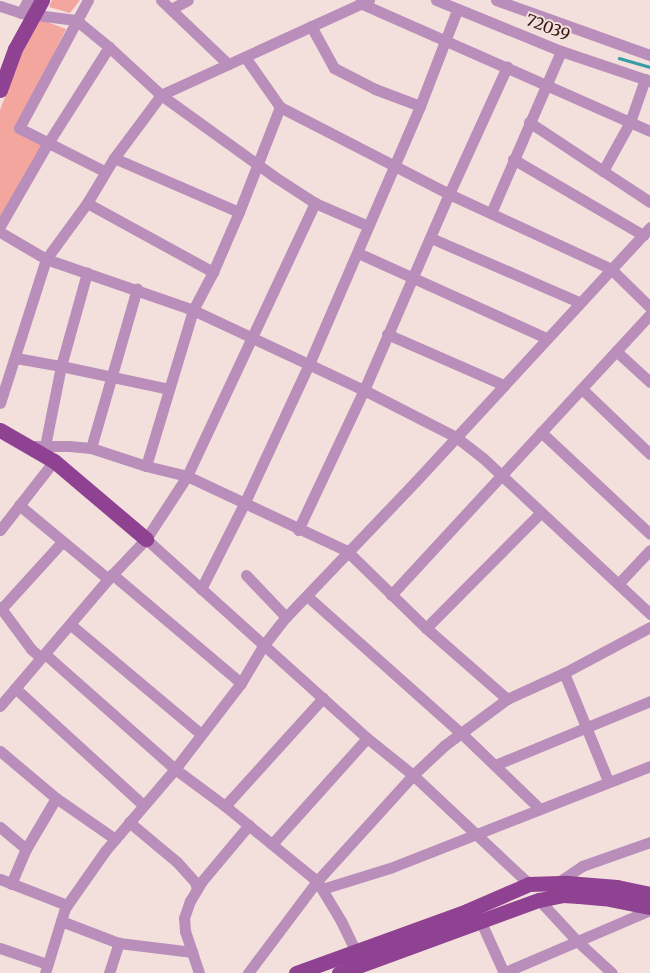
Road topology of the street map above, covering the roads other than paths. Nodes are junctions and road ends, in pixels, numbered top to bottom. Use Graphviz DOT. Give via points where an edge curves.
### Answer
graph roads {
  1 [pos="88,0"];
  2 [pos="161,0"];
  3 [pos="188,0"];
  4 [pos="436,0"];
  5 [pos="496,0"];
  6 [pos="365,1"];
  7 [pos="526,5"];
  8 [pos="0,6"];
  9 [pos="31,6"];
  10 [pos="171,9"];
  11 [pos="457,10"];
  12 [pos="76,20"];
  13 [pos="311,26"];
  14 [pos="445,40"];
  15 [pos="109,47"];
  16 [pos="561,51"];
  17 [pos="650,55"];
  18 [pos="245,57"];
  19 [pos="228,64"];
  20 [pos="507,68"];
  21 [pos="647,80"];
  22 [pos="548,84"];
  23 [pos="0,90"];
  24 [pos="161,95"];
  25 [pos="420,106"];
  26 [pos="280,107"];
  27 [pos="529,122"];
  28 [pos="630,122"];
  29 [pos="650,131"];
  30 [pos="48,143"];
  31 [pos="114,158"];
  32 [pos="513,159"];
  33 [pos="257,164"];
  34 [pos="393,166"];
  35 [pos="104,171"];
  36 [pos="603,171"];
  37 [pos="449,194"];
  38 [pos="650,202"];
  39 [pos="86,203"];
  40 [pos="315,204"];
  41 [pos="239,212"];
  42 [pos="490,213"];
  43 [pos="368,226"];
  44 [pos="1,231"];
  45 [pos="646,231"];
  46 [pos="431,238"];
  47 [pos="0,246"];
  48 [pos="358,252"];
  49 [pos="46,259"];
  50 [pos="611,268"];
  51 [pos="213,272"];
  52 [pos="87,273"];
  53 [pos="412,278"];
  54 [pos="137,289"];
  55 [pos="579,302"];
  56 [pos="650,307"];
  57 [pos="193,310"];
  58 [pos="650,314"];
  59 [pos="387,334"];
  60 [pos="546,338"];
  61 [pos="252,340"];
  62 [pos="616,351"];
  63 [pos="16,358"];
  64 [pos="308,364"];
  65 [pos="61,366"];
  66 [pos="111,376"];
  67 [pos="650,382"];
  68 [pos="504,384"];
  69 [pos="169,389"];
  70 [pos="582,389"];
  71 [pos="364,390"];
  72 [pos="0,403"];
  73 [pos="2,432"];
  74 [pos="541,432"];
  75 [pos="456,437"];
  76 [pos="30,446"];
  77 [pos="45,446"];
  78 [pos="91,448"];
  79 [pos="650,454"];
  80 [pos="54,461"];
  81 [pos="146,466"];
  82 [pos="502,475"];
  83 [pos="187,476"];
  84 [pos="244,504"];
  85 [pos="19,505"];
  86 [pos="541,512"];
  87 [pos="0,530"];
  88 [pos="298,530"];
  89 [pos="650,534"];
  90 [pos="146,539"];
  91 [pos="62,542"];
  92 [pos="650,550"];
  93 [pos="347,551"];
  94 [pos="246,575"];
  95 [pos="110,577"];
  96 [pos="619,583"];
  97 [pos="201,589"];
  98 [pos="392,594"];
  99 [pos="307,596"];
  100 [pos="1,608"];
  101 [pos="650,614"];
  102 [pos="286,616"];
  103 [pos="71,624"];
  104 [pos="650,626"];
  105 [pos="426,628"];
  106 [pos="263,646"];
  107 [pos="43,656"];
  108 [pos="564,672"];
  109 [pos="241,683"];
  110 [pos="15,688"];
  111 [pos="323,698"];
  112 [pos="507,699"];
  113 [pos="650,700"];
  114 [pos="0,706"];
  115 [pos="586,728"];
  116 [pos="461,733"];
  117 [pos="201,734"];
  118 [pos="367,738"];
  119 [pos="0,751"];
  120 [pos="495,765"];
  121 [pos="650,766"];
  122 [pos="175,769"];
  123 [pos="413,775"];
  124 [pos="608,781"];
  125 [pos="56,798"];
  126 [pos="143,805"];
  127 [pos="225,806"];
  128 [pos="539,808"];
  129 [pos="130,822"];
  130 [pos="249,826"];
  131 [pos="0,827"];
  132 [pos="475,835"];
  133 [pos="115,839"];
  134 [pos="650,842"];
  135 [pos="272,844"];
  136 [pos="26,849"];
  137 [pos="0,879"];
  138 [pos="11,884"];
  139 [pos="529,884"];
  140 [pos="555,884"];
  141 [pos="320,885"];
  142 [pos="197,889"];
  143 [pos="650,894"];
  144 [pos="539,900"];
  145 [pos="67,905"];
  146 [pos="650,909"];
  147 [pos="480,920"];
  148 [pos="61,921"];
  149 [pos="577,941"];
  150 [pos="119,943"];
  151 [pos="0,948"];
  152 [pos="192,952"];
  153 [pos="356,952"];
  154 [pos="46,969"];
  155 [pos="344,972"];
  156 [pos="109,973"];
  157 [pos="198,973"];
  158 [pos="248,973"];
  159 [pos="296,973"];
  160 [pos="504,973"];
  161 [pos="612,973"];
  1 -- 12 [label="street"];
  2 -- 10 [label="street"];
  3 -- 10 [label="street"];
  4 -- 11 [label="street, 72039"];
  5 -- 7 [label="street"];
  6 -- 13 [label="street"];
  6 -- 14 [label="street"];
  7 -- 17 [label="street"];
  8 -- 9 [label="street"];
  9 -- 12 [label="street"];
  9 -- 23 [label="main road"];
  10 -- 19 [label="street"];
  11 -- 14 [label="street"];
  11 -- 16 [label="street, 72039"];
  12 -- 15 [label="street"];
  12 -- 30 [label="street" via="20,128"];
  13 -- 18 [label="street"];
  13 -- 25 [label="street" via="334,68"];
  14 -- 20 [label="street"];
  14 -- 25 [label="street"];
  15 -- 24 [label="street"];
  15 -- 30 [label="street"];
  16 -- 21 [label="street, 72039"];
  16 -- 22 [label="street"];
  18 -- 19 [label="street"];
  18 -- 26 [label="street"];
  19 -- 24 [label="street"];
  20 -- 22 [label="street"];
  20 -- 37 [label="street"];
  21 -- 28 [label="street"];
  22 -- 27 [label="street"];
  22 -- 28 [label="street"];
  24 -- 31 [label="street"];
  24 -- 33 [label="street"];
  25 -- 34 [label="street"];
  26 -- 33 [label="street"];
  26 -- 34 [label="street"];
  27 -- 32 [label="street"];
  27 -- 36 [label="street"];
  28 -- 29 [label="street"];
  28 -- 36 [label="street"];
  30 -- 35 [label="street"];
  30 -- 44 [label="street"];
  31 -- 35 [label="street"];
  31 -- 41 [label="street"];
  32 -- 42 [label="street"];
  32 -- 45 [label="street"];
  33 -- 40 [label="street"];
  33 -- 41 [label="street"];
  34 -- 37 [label="street"];
  34 -- 43 [label="street"];
  35 -- 39 [label="street"];
  36 -- 38 [label="street"];
  37 -- 42 [label="street"];
  37 -- 46 [label="street"];
  39 -- 49 [label="street"];
  39 -- 51 [label="street"];
  40 -- 43 [label="street"];
  40 -- 61 [label="street"];
  41 -- 51 [label="street"];
  42 -- 50 [label="street"];
  43 -- 48 [label="street"];
  44 -- 47 [label="street"];
  44 -- 49 [label="street"];
  45 -- 50 [label="street"];
  46 -- 53 [label="street"];
  46 -- 55 [label="street"];
  48 -- 53 [label="street"];
  48 -- 64 [label="street"];
  49 -- 52 [label="street"];
  49 -- 63 [label="street"];
  50 -- 55 [label="street"];
  50 -- 56 [label="street"];
  51 -- 57 [label="street"];
  52 -- 54 [label="street"];
  52 -- 65 [label="street"];
  53 -- 59 [label="street"];
  53 -- 60 [label="street"];
  54 -- 57 [label="street"];
  54 -- 66 [label="street"];
  55 -- 60 [label="street"];
  57 -- 61 [label="street"];
  57 -- 69 [label="street"];
  58 -- 62 [label="street"];
  59 -- 68 [label="street"];
  59 -- 71 [label="street"];
  60 -- 68 [label="street"];
  61 -- 64 [label="street"];
  61 -- 83 [label="street"];
  62 -- 67 [label="street"];
  62 -- 70 [label="street"];
  63 -- 65 [label="street"];
  63 -- 72 [label="street"];
  64 -- 71 [label="street"];
  64 -- 84 [label="street"];
  65 -- 66 [label="street"];
  65 -- 77 [label="street"];
  66 -- 69 [label="street"];
  66 -- 78 [label="street"];
  68 -- 75 [label="street"];
  69 -- 81 [label="street"];
  70 -- 74 [label="street"];
  70 -- 79 [label="street"];
  71 -- 75 [label="street"];
  71 -- 88 [label="street"];
  73 -- 76 [label="main road"];
  74 -- 82 [label="street"];
  74 -- 89 [label="street"];
  75 -- 82 [label="street"];
  75 -- 93 [label="street"];
  76 -- 77 [label="street"];
  76 -- 80 [label="main road"];
  77 -- 78 [label="street"];
  78 -- 81 [label="street"];
  80 -- 85 [label="street"];
  80 -- 90 [label="main road"];
  81 -- 83 [label="street"];
  82 -- 86 [label="street"];
  82 -- 98 [label="street"];
  83 -- 84 [label="street"];
  83 -- 90 [label="street"];
  84 -- 88 [label="street"];
  84 -- 97 [label="street"];
  85 -- 87 [label="street"];
  85 -- 91 [label="street"];
  86 -- 96 [label="street"];
  86 -- 105 [label="street"];
  88 -- 93 [label="street"];
  90 -- 95 [label="street"];
  90 -- 97 [label="street"];
  91 -- 95 [label="street"];
  91 -- 100 [label="street"];
  92 -- 96 [label="street"];
  93 -- 98 [label="street"];
  93 -- 99 [label="street"];
  94 -- 102 [label="street"];
  95 -- 103 [label="street"];
  95 -- 109 [label="street"];
  96 -- 101 [label="street"];
  97 -- 106 [label="street"];
  98 -- 105 [label="street"];
  99 -- 102 [label="street"];
  99 -- 116 [label="street"];
  100 -- 107 [label="street" via="31,648"];
  102 -- 106 [label="street"];
  103 -- 107 [label="street"];
  103 -- 117 [label="street"];
  104 -- 108 [label="street"];
  105 -- 112 [label="street"];
  106 -- 109 [label="street"];
  106 -- 111 [label="street"];
  107 -- 110 [label="street"];
  107 -- 122 [label="street"];
  108 -- 112 [label="street"];
  108 -- 115 [label="street"];
  109 -- 117 [label="street"];
  110 -- 114 [label="street"];
  110 -- 126 [label="street"];
  111 -- 118 [label="street"];
  111 -- 127 [label="street"];
  112 -- 116 [label="street"];
  113 -- 115 [label="street"];
  115 -- 120 [label="street"];
  115 -- 124 [label="street"];
  116 -- 120 [label="street"];
  116 -- 123 [label="street"];
  117 -- 122 [label="street"];
  118 -- 123 [label="street"];
  118 -- 135 [label="street"];
  119 -- 125 [label="street"];
  120 -- 128 [label="street"];
  121 -- 124 [label="street"];
  122 -- 126 [label="street"];
  122 -- 127 [label="street"];
  123 -- 132 [label="street"];
  123 -- 141 [label="street"];
  124 -- 128 [label="street"];
  125 -- 133 [label="street"];
  125 -- 136 [label="street"];
  126 -- 129 [label="street"];
  127 -- 130 [label="street"];
  128 -- 132 [label="street"];
  129 -- 133 [label="street"];
  129 -- 142 [label="street" via="177,862 195,882"];
  130 -- 135 [label="street"];
  130 -- 142 [label="street"];
  131 -- 136 [label="street"];
  132 -- 139 [label="street"];
  132 -- 141 [label="street" via="390,868"];
  133 -- 145 [label="street"];
  134 -- 140 [label="street" via="582,866"];
  135 -- 141 [label="street"];
  136 -- 138 [label="street"];
  137 -- 138 [label="street"];
  138 -- 145 [label="street"];
  139 -- 140 [label="main road"];
  139 -- 153 [label="main road" via="499,899"];
  140 -- 143 [label="main road" via="617,887"];
  141 -- 153 [label="street"];
  141 -- 158 [label="street"];
  142 -- 152 [label="street" via="184,918"];
  144 -- 146 [label="main road" via="562,896 604,898"];
  144 -- 147 [label="main road"];
  144 -- 149 [label="street"];
  145 -- 148 [label="street"];
  146 -- 149 [label="street"];
  147 -- 155 [label="main road"];
  147 -- 160 [label="street"];
  148 -- 150 [label="street"];
  148 -- 154 [label="street"];
  149 -- 160 [label="street"];
  149 -- 161 [label="street"];
  150 -- 152 [label="street"];
  150 -- 156 [label="street"];
  151 -- 154 [label="street"];
  152 -- 157 [label="street"];
  153 -- 159 [label="main road"];
}
